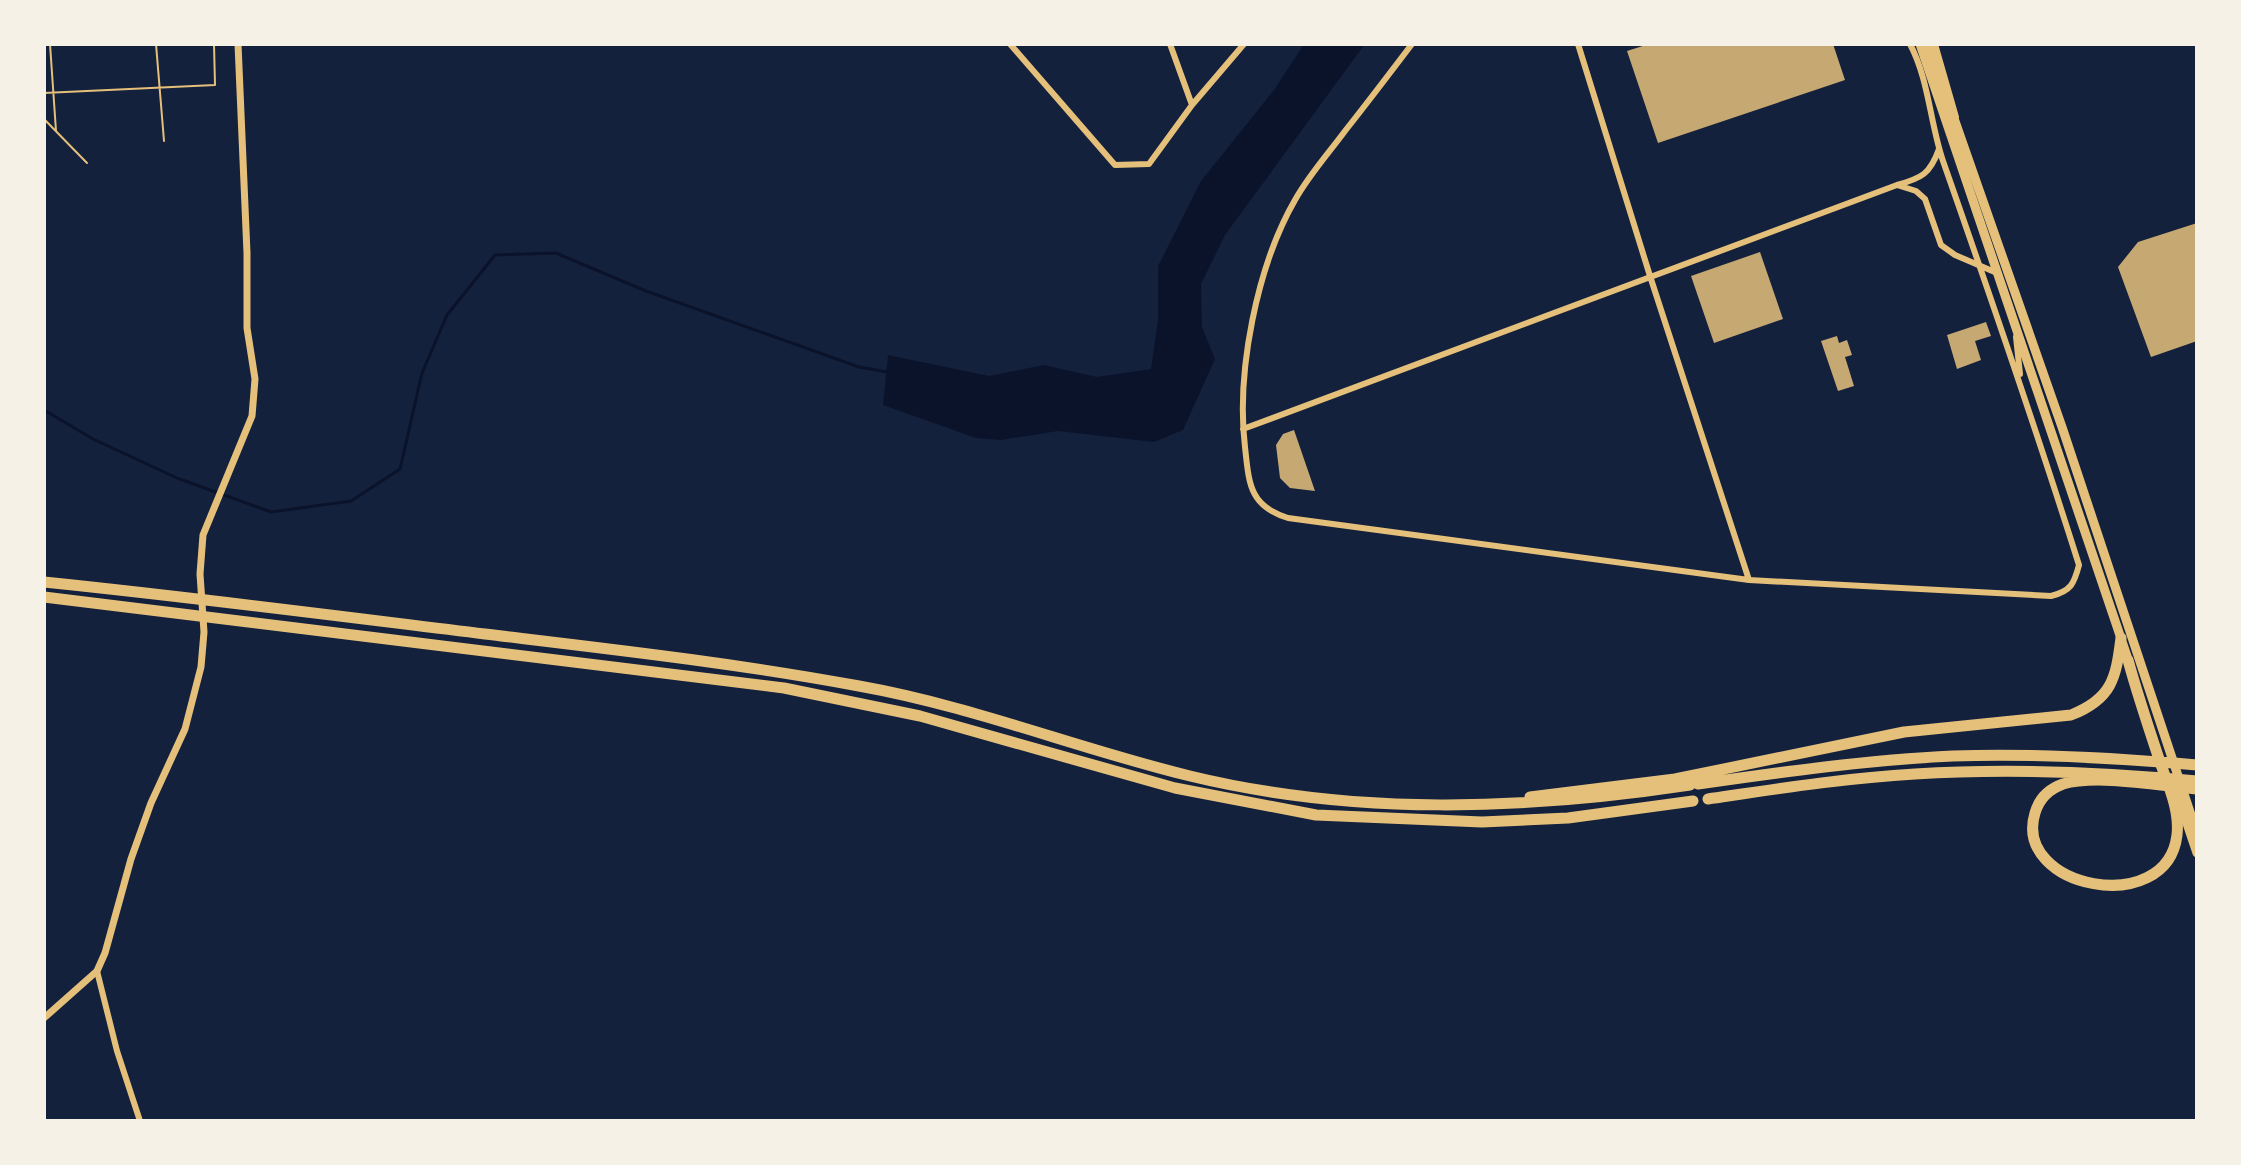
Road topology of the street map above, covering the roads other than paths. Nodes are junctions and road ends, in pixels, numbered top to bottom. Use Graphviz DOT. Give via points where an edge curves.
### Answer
graph roads {
  1 [pos="238,44"];
  2 [pos="1010,44"];
  3 [pos="1170,44"];
  4 [pos="1244,44"];
  5 [pos="1412,44"];
  6 [pos="1578,44"];
  7 [pos="1910,44"];
  8 [pos="1920,44"];
  9 [pos="1928,44"];
  10 [pos="1935,44"];
  11 [pos="1925,58"];
  12 [pos="1922,71"];
  13 [pos="1192,105"];
  14 [pos="1957,121"];
  15 [pos="1939,149"];
  16 [pos="1897,185"];
  17 [pos="1979,263"];
  18 [pos="1999,274"];
  19 [pos="1650,276"];
  20 [pos="2015,322"];
  21 [pos="2021,388"];
  22 [pos="2030,415"];
  23 [pos="2050,425"];
  24 [pos="1243,429"];
  25 [pos="2044,456"];
  26 [pos="1749,580"];
  27 [pos="44,582"];
  28 [pos="44,597"];
  29 [pos="2121,638"];
  30 [pos="2128,660"];
  31 [pos="2197,765"];
  32 [pos="2140,780"];
  33 [pos="2197,781"];
  34 [pos="2197,789"];
  35 [pos="1708,799"];
  36 [pos="1693,801"];
  37 [pos="1434,806"];
  38 [pos="2197,833"];
  39 [pos="2197,853"];
  40 [pos="97,971"];
  41 [pos="44,1018"];
  42 [pos="140,1121"];
  1 -- 40 [label="street" via="247,328 255,379 252,416 203,535 204,632 194,699 131,859"];
  2 -- 13 [label="street" via="1115,165 1149,164"];
  3 -- 13 [label="street"];
  4 -- 13 [label="street"];
  5 -- 24 [label="street" via="1309,178 1283,222 1256,304"];
  6 -- 19 [label="street"];
  7 -- 12 [label="street"];
  8 -- 11 [label="main road"];
  9 -- 14 [label="main road"];
  10 -- 14 [label="street"];
  11 -- 12 [label="street"];
  11 -- 18 [label="main road"];
  12 -- 15 [label="street"];
  14 -- 38 [label="main road"];
  15 -- 16 [label="street" via="1919,179"];
  15 -- 17 [label="street"];
  16 -- 17 [label="street" via="1925,199 1941,245"];
  16 -- 19 [label="street"];
  17 -- 18 [label="street"];
  17 -- 21 [label="street"];
  18 -- 20 [label="main road"];
  19 -- 24 [label="street"];
  19 -- 26 [label="street"];
  20 -- 21 [label="street"];
  20 -- 23 [label="main road"];
  21 -- 22 [label="street"];
  22 -- 23 [label="street"];
  22 -- 25 [label="street"];
  23 -- 25 [label="street"];
  23 -- 29 [label="main road"];
  24 -- 26 [label="street" via="1253,494 1273,514"];
  25 -- 26 [label="street" via="2079,565 2066,592 2051,596"];
  27 -- 37 [label="highway" via="732,665 867,687 1223,783 1341,801"];
  28 -- 36 [label="highway" via="733,680 864,703 1175,788 1316,815 1482,822 1568,818"];
  29 -- 30 [label="main road"];
  29 -- 37 [label="highway" via="2107,692 2071,715 1904,732 1602,789"];
  30 -- 32 [label="highway" via="2177,812 2173,851 2155,873 2112,886 2074,879 2045,858 2037,846 2033,820 2052,789"];
  30 -- 39 [label="main road"];
  31 -- 37 [label="highway" via="2032,755 1927,758 1550,803"];
  32 -- 33 [label="highway"];
  32 -- 34 [label="highway"];
  32 -- 35 [label="highway" via="2024,771 1941,772"];
  40 -- 41 [label="street"];
  40 -- 42 [label="street"];
}
